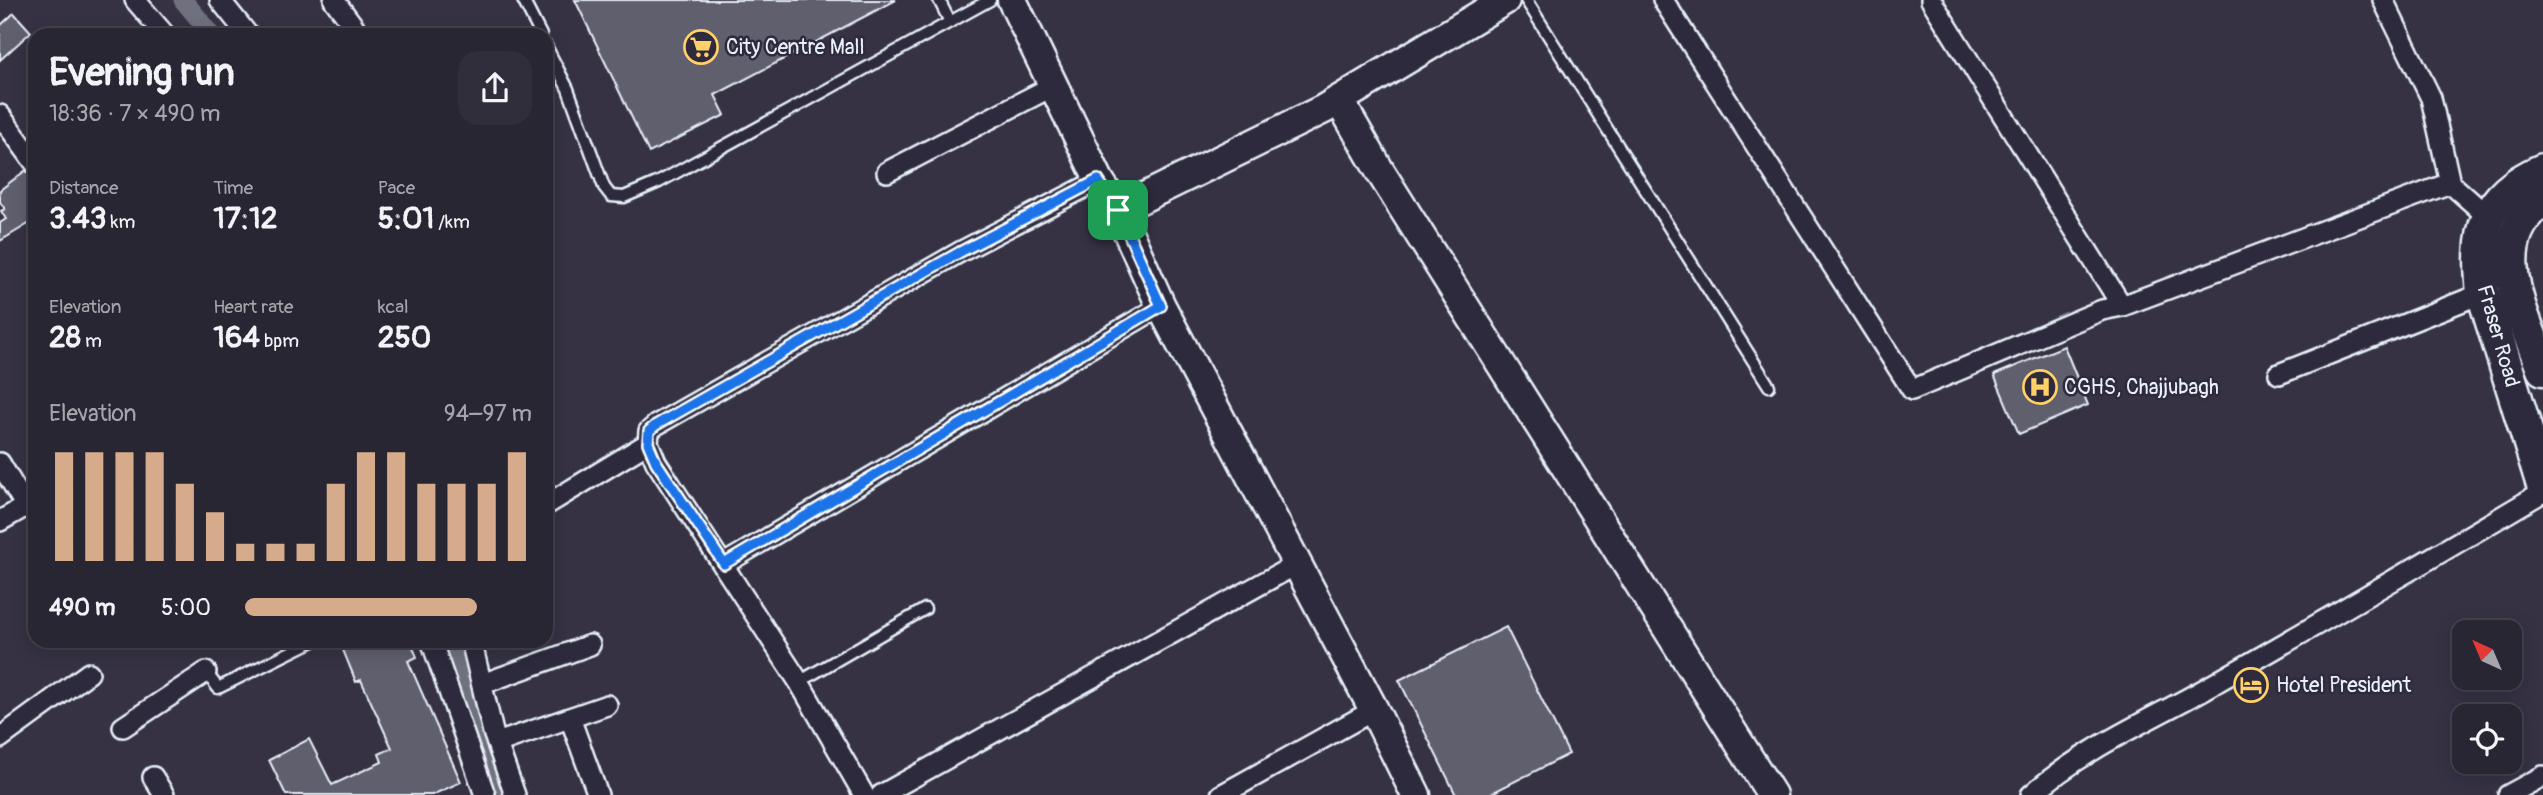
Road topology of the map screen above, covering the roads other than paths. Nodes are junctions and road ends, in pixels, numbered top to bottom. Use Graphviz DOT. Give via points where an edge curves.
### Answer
graph roads {
  1 [pos="135,0"];
  2 [pos="220,0"];
  3 [pos="334,0"];
  4 [pos="523,0"];
  5 [pos="939,0"];
  6 [pos="990,0"];
  7 [pos="1012,0"];
  8 [pos="1505,0"];
  9 [pos="1526,0"];
  10 [pos="1663,0"];
  11 [pos="1931,0"];
  12 [pos="2382,0"];
  13 [pos="950,22"];
  14 [pos="159,28"];
  15 [pos="242,28"];
  16 [pos="355,28"];
  17 [pos="537,28"];
  18 [pos="553,60"];
  19 [pos="1054,86"];
  20 [pos="1332,104"];
  21 [pos="0,115"];
  22 [pos="28,153"];
  23 [pos="2543,170"];
  24 [pos="887,172"];
  25 [pos="1098,180"];
  26 [pos="2450,183"];
  27 [pos="2543,200"];
  28 [pos="1118,210"];
  29 [pos="2487,216"];
  30 [pos="2483,293"];
  31 [pos="1161,306"];
  32 [pos="2122,306"];
  33 [pos="1472,332"];
  34 [pos="2543,369"];
  35 [pos="2279,374"];
  36 [pos="1769,386"];
  37 [pos="648,443"];
  38 [pos="0,463"];
  39 [pos="2543,485"];
  40 [pos="2543,492"];
  41 [pos="28,500"];
  42 [pos="553,501"];
  43 [pos="28,504"];
  44 [pos="0,521"];
  45 [pos="724,564"];
  46 [pos="1297,564"];
  47 [pos="925,609"];
  48 [pos="590,645"];
  49 [pos="299,648"];
  50 [pos="434,648"];
  51 [pos="473,648"];
  52 [pos="206,672"];
  53 [pos="89,673"];
  54 [pos="799,682"];
  55 [pos="482,684"];
  56 [pos="607,705"];
  57 [pos="1374,710"];
  58 [pos="570,718"];
  59 [pos="123,727"];
  60 [pos="0,738"];
  61 [pos="497,743"];
  62 [pos="2543,776"];
  63 [pos="153,777"];
  64 [pos="164,795"];
  65 [pos="485,795"];
  66 [pos="515,795"];
  67 [pos="598,795"];
  68 [pos="864,795"];
  69 [pos="881,795"];
  70 [pos="1221,795"];
  71 [pos="1416,795"];
  72 [pos="1750,795"];
  73 [pos="1772,795"];
  74 [pos="2031,795"];
  75 [pos="2508,795"];
  1 -- 14 [label="street"];
  2 -- 15 [label="street"];
  3 -- 16 [label="street"];
  4 -- 17 [label="lane"];
  5 -- 13 [label="lane"];
  6 -- 13 [label="lane"];
  7 -- 19 [label="street"];
  8 -- 20 [label="street"];
  9 -- 36 [label="lane"];
  10 -- 32 [label="street" via="1912,390 2102,310"];
  11 -- 32 [label="street"];
  12 -- 26 [label="street" via="2431,98"];
  13 -- 18 [label="lane" via="624,197 611,196 604,187"];
  19 -- 24 [label="street"];
  19 -- 25 [label="street"];
  20 -- 28 [label="street"];
  20 -- 33 [label="street" via="1381,173"];
  21 -- 22 [label="street"];
  23 -- 29 [label="main road" via="2512,186"];
  25 -- 28 [label="street"];
  25 -- 37 [label="street" via="960,252 656,425 649,431"];
  26 -- 29 [label="street"];
  26 -- 32 [label="street"];
  27 -- 34 [label="main road, Fraser Road" via="2518,225 2511,250 2514,290"];
  28 -- 31 [label="street"];
  29 -- 30 [label="main road, Fraser Road" via="2481,245"];
  30 -- 35 [label="street"];
  30 -- 39 [label="main road, Fraser Road"];
  31 -- 45 [label="street"];
  31 -- 46 [label="street"];
  33 -- 72 [label="street"];
  33 -- 73 [label="street"];
  37 -- 42 [label="street"];
  37 -- 45 [label="street"];
  38 -- 41 [label="street"];
  40 -- 74 [label="street" via="2082,755"];
  43 -- 44 [label="street"];
  45 -- 54 [label="street"];
  46 -- 57 [label="street"];
  46 -- 69 [label="street"];
  47 -- 54 [label="lane"];
  48 -- 55 [label="street"];
  49 -- 52 [label="lane" via="218,688"];
  50 -- 65 [label="street"];
  51 -- 55 [label="street"];
  52 -- 59 [label="street"];
  53 -- 60 [label="street"];
  54 -- 68 [label="street"];
  55 -- 61 [label="street"];
  56 -- 58 [label="street"];
  57 -- 70 [label="street"];
  57 -- 71 [label="street"];
  58 -- 61 [label="street"];
  58 -- 67 [label="street"];
  61 -- 66 [label="street"];
  62 -- 75 [label="street"];
  63 -- 64 [label="street"];
}
